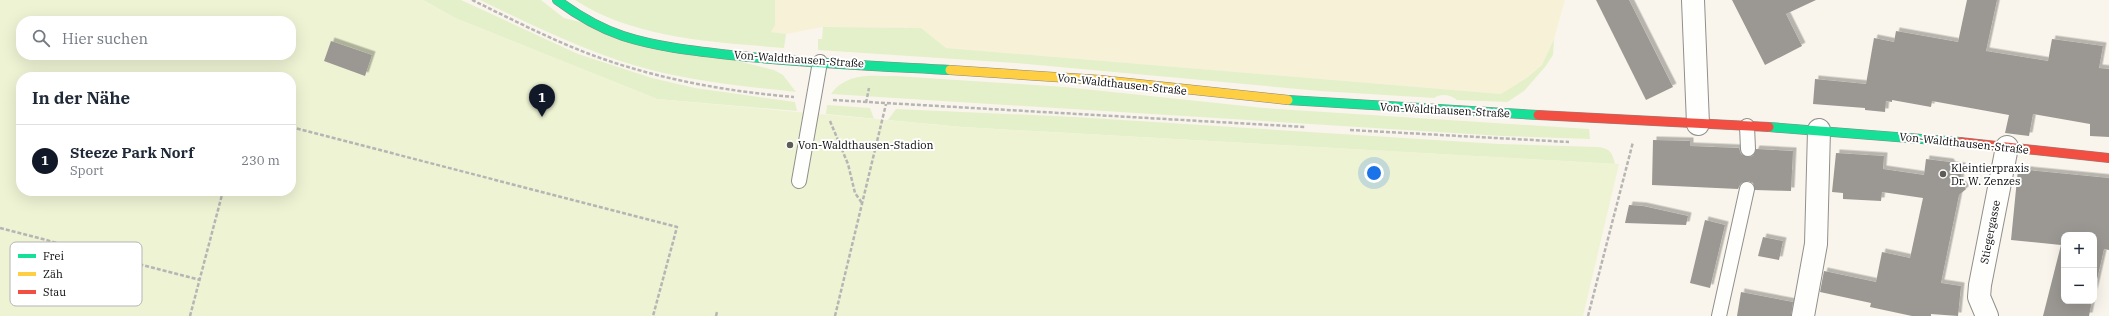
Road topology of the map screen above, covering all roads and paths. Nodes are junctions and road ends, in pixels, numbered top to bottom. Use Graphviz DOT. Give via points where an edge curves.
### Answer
graph roads {
  1 [pos="472,0"];
  2 [pos="557,0"];
  3 [pos="1693,0"];
  4 [pos="820,62"];
  5 [pos="870,82"];
  6 [pos="814,98"];
  7 [pos="866,103"];
  8 [pos="886,104"];
  9 [pos="1698,124"];
  10 [pos="1747,126"];
  11 [pos="296,127"];
  12 [pos="1308,128"];
  13 [pos="1346,130"];
  14 [pos="1820,130"];
  15 [pos="1571,142"];
  16 [pos="1625,142"];
  17 [pos="2006,147"];
  18 [pos="1748,149"];
  19 [pos="2109,158"];
  20 [pos="799,181"];
  21 [pos="1747,189"];
  22 [pos="221,196"];
  23 [pos="862,204"];
  24 [pos="0,228"];
  25 [pos="54,242"];
  26 [pos="142,265"];
  27 [pos="200,280"];
  28 [pos="190,316"];
  29 [pos="653,316"];
  30 [pos="835,316"];
  31 [pos="1588,316"];
  32 [pos="1719,316"];
  33 [pos="1804,316"];
  34 [pos="1987,316"];
  1 -- 6 [label="path" via="580,50 639,70 696,84 746,92"];
  2 -- 4 [label="street, Von-Waldthausen-Straße" via="595,24 623,36 724,54"];
  3 -- 9 [label="street"];
  4 -- 6 [label="lane"];
  4 -- 9 [label="street, Von-Waldthausen-Straße" via="1092,80 1319,103"];
  5 -- 7 [label="path"];
  6 -- 7 [label="path"];
  6 -- 20 [label="lane"];
  6 -- 23 [label="path" via="839,139 855,193"];
  7 -- 8 [label="path"];
  8 -- 12 [label="path"];
  8 -- 23 [label="path"];
  9 -- 10 [label="street, Von-Waldthausen-Straße"];
  10 -- 14 [label="street, Von-Waldthausen-Straße"];
  10 -- 18 [label="lane"];
  11 -- 29 [label="path" via="676,227"];
  13 -- 15 [label="path"];
  14 -- 17 [label="street, Von-Waldthausen-Straße"];
  14 -- 33 [label="street" via="1816,244"];
  16 -- 31 [label="path" via="1633,141"];
  17 -- 19 [label="street, Von-Waldthausen-Straße"];
  17 -- 34 [label="street, Stiegergasse" via="1980,286 1982,307"];
  21 -- 32 [label="lane"];
  22 -- 27 [label="path"];
  23 -- 30 [label="path"];
  24 -- 25 [label="path"];
  26 -- 27 [label="path"];
  27 -- 28 [label="path"];
}
